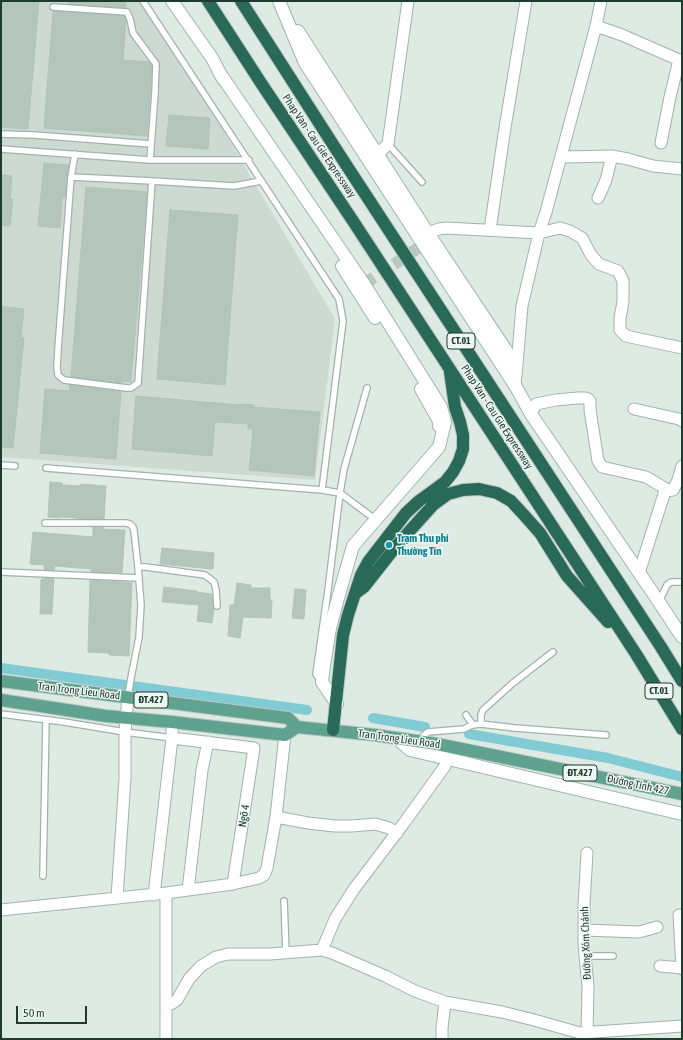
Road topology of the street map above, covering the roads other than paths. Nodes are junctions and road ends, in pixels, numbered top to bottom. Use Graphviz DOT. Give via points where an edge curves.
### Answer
graph roads {
  1 [pos="143,1"];
  2 [pos="172,1"];
  3 [pos="208,1"];
  4 [pos="241,1"];
  5 [pos="279,1"];
  6 [pos="408,1"];
  7 [pos="526,1"];
  8 [pos="601,1"];
  9 [pos="53,7"];
  10 [pos="596,26"];
  11 [pos="681,60"];
  12 [pos="1,134"];
  13 [pos="661,143"];
  14 [pos="151,144"];
  15 [pos="388,144"];
  16 [pos="1,149"];
  17 [pos="74,154"];
  18 [pos="377,155"];
  19 [pos="612,156"];
  20 [pos="561,157"];
  21 [pos="150,160"];
  22 [pos="249,160"];
  23 [pos="682,169"];
  24 [pos="71,177"];
  25 [pos="152,181"];
  26 [pos="261,181"];
  27 [pos="422,182"];
  28 [pos="598,198"];
  29 [pos="490,230"];
  30 [pos="428,233"];
  31 [pos="539,233"];
  32 [pos="682,348"];
  33 [pos="450,369"];
  34 [pos="516,387"];
  35 [pos="367,388"];
  36 [pos="634,409"];
  37 [pos="531,414"];
  38 [pos="682,420"];
  39 [pos="1,465"];
  40 [pos="15,466"];
  41 [pos="682,466"];
  42 [pos="46,468"];
  43 [pos="680,481"];
  44 [pos="322,490"];
  45 [pos="668,490"];
  46 [pos="340,493"];
  47 [pos="376,520"];
  48 [pos="45,523"];
  49 [pos="138,567"];
  50 [pos="1,572"];
  51 [pos="639,573"];
  52 [pos="139,578"];
  53 [pos="682,582"];
  54 [pos="355,594"];
  55 [pos="659,602"];
  56 [pos="217,606"];
  57 [pos="682,637"];
  58 [pos="553,652"];
  59 [pos="636,654"];
  60 [pos="1,681"];
  61 [pos="682,681"];
  62 [pos="322,682"];
  63 [pos="128,696"];
  64 [pos="1,700"];
  65 [pos="337,704"];
  66 [pos="64,710"];
  67 [pos="1,714"];
  68 [pos="466,715"];
  69 [pos="126,718"];
  70 [pos="46,720"];
  71 [pos="64,722"];
  72 [pos="172,722"];
  73 [pos="481,724"];
  74 [pos="473,725"];
  75 [pos="297,727"];
  76 [pos="682,729"];
  77 [pos="334,730"];
  78 [pos="125,732"];
  79 [pos="285,735"];
  80 [pos="606,735"];
  81 [pos="172,738"];
  82 [pos="396,738"];
  83 [pos="208,742"];
  84 [pos="420,742"];
  85 [pos="477,752"];
  86 [pos="446,758"];
  87 [pos="682,794"];
  88 [pos="682,814"];
  89 [pos="276,817"];
  90 [pos="396,833"];
  91 [pos="587,853"];
  92 [pos="42,876"];
  93 [pos="233,884"];
  94 [pos="188,890"];
  95 [pos="166,893"];
  96 [pos="154,895"];
  97 [pos="118,898"];
  98 [pos="284,901"];
  99 [pos="1,910"];
  100 [pos="679,915"];
  101 [pos="657,927"];
  102 [pos="584,930"];
  103 [pos="322,950"];
  104 [pos="286,952"];
  105 [pos="585,956"];
  106 [pos="613,956"];
  107 [pos="660,966"];
  108 [pos="682,968"];
  109 [pos="445,1002"];
  110 [pos="166,1005"];
  111 [pos="682,1026"];
  112 [pos="582,1035"];
  113 [pos="166,1039"];
  114 [pos="442,1039"];
  1 -- 22 [label="lane"];
  2 -- 47 [label="street" via="212,58 241,117 298,198 416,380 439,421 439,447"];
  3 -- 33 [label="highway, Phap Van - Cau Gie Expressway / CT.01"];
  4 -- 61 [label="highway, Phap Van - Cau Gie Expressway / CT.01"];
  5 -- 18 [label="street"];
  5 -- 34 [label="street" via="305,63"];
  6 -- 15 [label="street"];
  7 -- 29 [label="street"];
  8 -- 10 [label="street"];
  9 -- 14 [label="lane" via="127,12 133,33 156,64"];
  10 -- 11 [label="street"];
  10 -- 20 [label="street"];
  11 -- 13 [label="street" via="670,97"];
  12 -- 14 [label="lane"];
  14 -- 21 [label="lane"];
  15 -- 18 [label="street"];
  15 -- 27 [label="lane"];
  16 -- 17 [label="lane"];
  17 -- 21 [label="lane"];
  17 -- 24 [label="lane"];
  18 -- 30 [label="street"];
  19 -- 20 [label="street"];
  19 -- 23 [label="street" via="653,166"];
  19 -- 28 [label="street"];
  20 -- 31 [label="street"];
  21 -- 22 [label="lane"];
  22 -- 26 [label="lane"];
  24 -- 25 [label="lane"];
  24 -- 25 [label="lane" via="58,375 64,380 127,388 138,383"];
  25 -- 26 [label="lane" via="234,186"];
  26 -- 44 [label="lane" via="339,299 343,321"];
  29 -- 30 [label="street" via="446,228"];
  29 -- 31 [label="street"];
  30 -- 34 [label="street" via="510,356"];
  31 -- 32 [label="street" via="560,228 570,230 582,238 599,264 618,271 623,281 620,330 626,336"];
  31 -- 34 [label="street" via="522,306"];
  33 -- 54 [label="highway" via="455,407 463,435 459,461 445,482 406,513 377,550 361,574"];
  33 -- 59 [label="highway, Phap Van - Cau Gie Expressway / CT.01"];
  34 -- 37 [label="street"];
  35 -- 46 [label="lane" via="344,469"];
  36 -- 38 [label="street"];
  37 -- 45 [label="street" via="536,404 556,400 588,399 598,461 602,467 646,477"];
  37 -- 51 [label="street"];
  39 -- 40 [label="lane"];
  41 -- 43 [label="street"];
  42 -- 44 [label="lane"];
  43 -- 45 [label="street" via="673,490"];
  44 -- 46 [label="lane"];
  45 -- 51 [label="street" via="665,491"];
  46 -- 47 [label="lane"];
  46 -- 62 [label="lane" via="316,674"];
  47 -- 62 [label="street" via="353,546 330,628"];
  48 -- 49 [label="lane" via="130,524 134,531"];
  49 -- 52 [label="lane"];
  49 -- 56 [label="lane" via="206,576 214,582"];
  50 -- 52 [label="lane"];
  51 -- 55 [label="street"];
  52 -- 63 [label="lane" via="139,637"];
  53 -- 55 [label="lane" via="671,582 667,585"];
  54 -- 59 [label="highway" via="364,587 432,505 448,494 479,489 497,493 511,501 540,533 568,576"];
  54 -- 65 [label="highway" via="343,635"];
  55 -- 57 [label="street"];
  58 -- 73 [label="lane" via="483,710"];
  59 -- 76 [label="highway, Phap Van - Cau Gie Expressway / CT.01"];
  60 -- 63 [label="main road, Tran Trong Lieu Road / ĐT.427"];
  62 -- 65 [label="street"];
  63 -- 69 [label="street"];
  63 -- 75 [label="main road, Tran Trong Lieu Road / ĐT.427" via="288,718"];
  64 -- 66 [label="main road, Tran Trong Lieu Road / ĐT.427"];
  65 -- 77 [label="highway"];
  66 -- 69 [label="main road, Tran Trong Lieu Road / ĐT.427"];
  66 -- 71 [label="lane"];
  67 -- 70 [label="lane"];
  68 -- 74 [label="lane"];
  69 -- 72 [label="main road, Tran Trong Lieu Road / ĐT.427"];
  69 -- 78 [label="street"];
  70 -- 71 [label="lane"];
  70 -- 92 [label="lane"];
  71 -- 78 [label="lane"];
  72 -- 79 [label="main road, Tran Trong Lieu Road / ĐT.427"];
  72 -- 81 [label="street"];
  73 -- 74 [label="lane"];
  73 -- 80 [label="lane"];
  74 -- 84 [label="lane" via="464,729 428,732"];
  75 -- 77 [label="main road, Tran Trong Lieu Road / ĐT.427"];
  75 -- 79 [label="main road"];
  77 -- 82 [label="main road, Tran Trong Lieu Road / ĐT.427"];
  78 -- 81 [label="lane"];
  78 -- 97 [label="street"];
  79 -- 89 [label="street"];
  81 -- 83 [label="street"];
  81 -- 96 [label="street"];
  82 -- 84 [label="main road, Tran Trong Lieu Road / ĐT.427"];
  82 -- 86 [label="street" via="410,750"];
  83 -- 93 [label="street, Ngõ 4" via="254,748"];
  83 -- 94 [label="street" via="202,770"];
  84 -- 85 [label="main road, Tran Trong Lieu Road / ĐT.427"];
  85 -- 87 [label="main road, Đường Tỉnh 427 / ĐT.427"];
  86 -- 88 [label="street"];
  86 -- 90 [label="street" via="445,766"];
  89 -- 90 [label="street" via="335,826 375,824"];
  89 -- 93 [label="street" via="264,875"];
  90 -- 103 [label="street" via="334,919"];
  91 -- 102 [label="street, Đường Xóm Chánh"];
  93 -- 94 [label="street"];
  94 -- 95 [label="street"];
  95 -- 96 [label="street"];
  95 -- 110 [label="street"];
  96 -- 97 [label="street"];
  97 -- 99 [label="street"];
  98 -- 104 [label="lane"];
  100 -- 108 [label="street"];
  101 -- 102 [label="street" via="639,932"];
  102 -- 105 [label="street, Đường Xóm Chánh"];
  103 -- 104 [label="street"];
  103 -- 109 [label="street"];
  104 -- 110 [label="street" via="228,954 216,957 189,979 176,1000"];
  105 -- 106 [label="lane"];
  105 -- 112 [label="street, Đường Xóm Chánh" via="588,986"];
  107 -- 108 [label="street"];
  109 -- 112 [label="street" via="502,1012"];
  109 -- 114 [label="street"];
  110 -- 113 [label="street"];
  111 -- 112 [label="street"];
}
